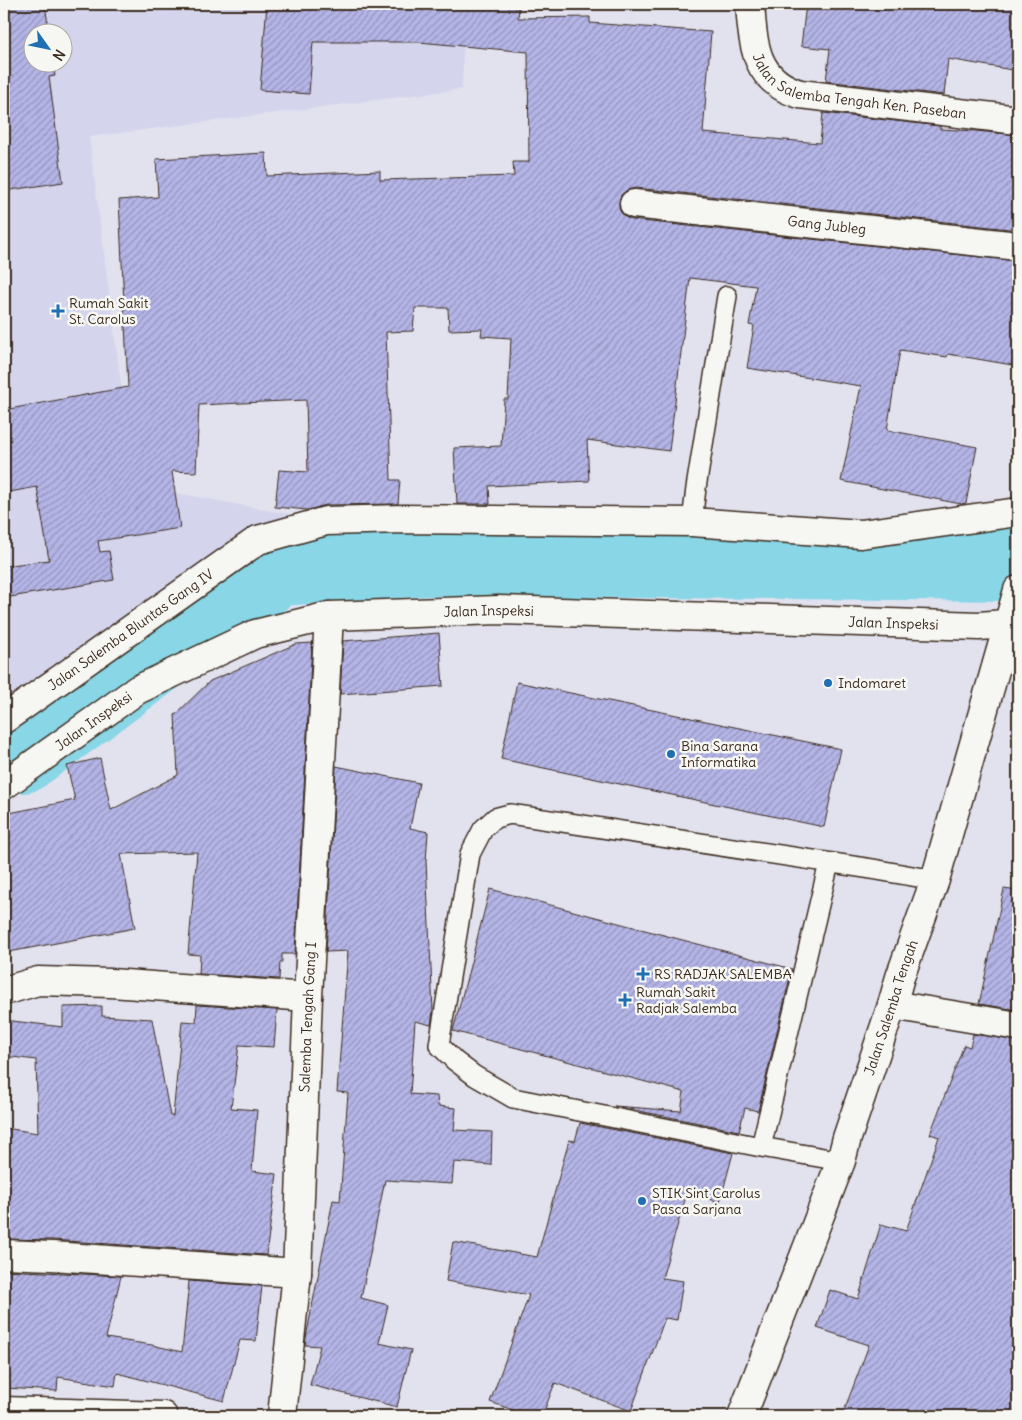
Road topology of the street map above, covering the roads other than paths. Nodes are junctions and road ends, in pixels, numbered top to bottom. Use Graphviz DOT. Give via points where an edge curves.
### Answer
graph roads {
  1 [pos="750,4"];
  2 [pos="1018,120"];
  3 [pos="634,204"];
  4 [pos="1018,246"];
  5 [pos="726,296"];
  6 [pos="1018,512"];
  7 [pos="692,522"];
  8 [pos="1017,593"];
  9 [pos="329,616"];
  10 [pos="1013,624"];
  11 [pos="4,719"];
  12 [pos="4,786"];
  13 [pos="829,863"];
  14 [pos="935,880"];
  15 [pos="4,991"];
  16 [pos="308,997"];
  17 [pos="892,1005"];
  18 [pos="1018,1026"];
  19 [pos="761,1147"];
  20 [pos="842,1161"];
  21 [pos="4,1254"];
  22 [pos="297,1272"];
  23 [pos="4,1411"];
  24 [pos="163,1416"];
  25 [pos="282,1416"];
  26 [pos="742,1416"];
  1 -- 2 [label="street, Jalan Salemba Tengah Ken. Paseban" via="758,58 771,79 788,91"];
  3 -- 4 [label="street, Gang Jubleg"];
  5 -- 7 [label="lane"];
  6 -- 7 [label="street" via="861,534"];
  7 -- 11 [label="street, Jalan Salemba Bluntas Gang IV" via="326,521 258,540"];
  8 -- 10 [label="street, Jalan Salemba Tengah"];
  9 -- 10 [label="street, Jalan Inspeksi" via="499,610 979,626"];
  9 -- 12 [label="street, Jalan Inspeksi" via="254,634 137,690"];
  9 -- 16 [label="street, Salemba Tengah Gang I"];
  10 -- 14 [label="street, Jalan Salemba Tengah"];
  13 -- 14 [label="lane"];
  13 -- 19 [label="lane"];
  13 -- 19 [label="lane" via="510,814 495,818 482,829 470,854 439,1045 474,1076 514,1098"];
  14 -- 17 [label="street, Jalan Salemba Tengah"];
  15 -- 16 [label="street" via="38,981"];
  16 -- 22 [label="street, Salemba Tengah Gang I"];
  17 -- 18 [label="street"];
  17 -- 20 [label="street, Jalan Salemba Tengah"];
  19 -- 20 [label="lane"];
  20 -- 26 [label="street, Jalan Salemba Tengah"];
  21 -- 22 [label="street"];
  22 -- 25 [label="street, Salemba Tengah Gang I"];
  23 -- 24 [label="street"];
}
